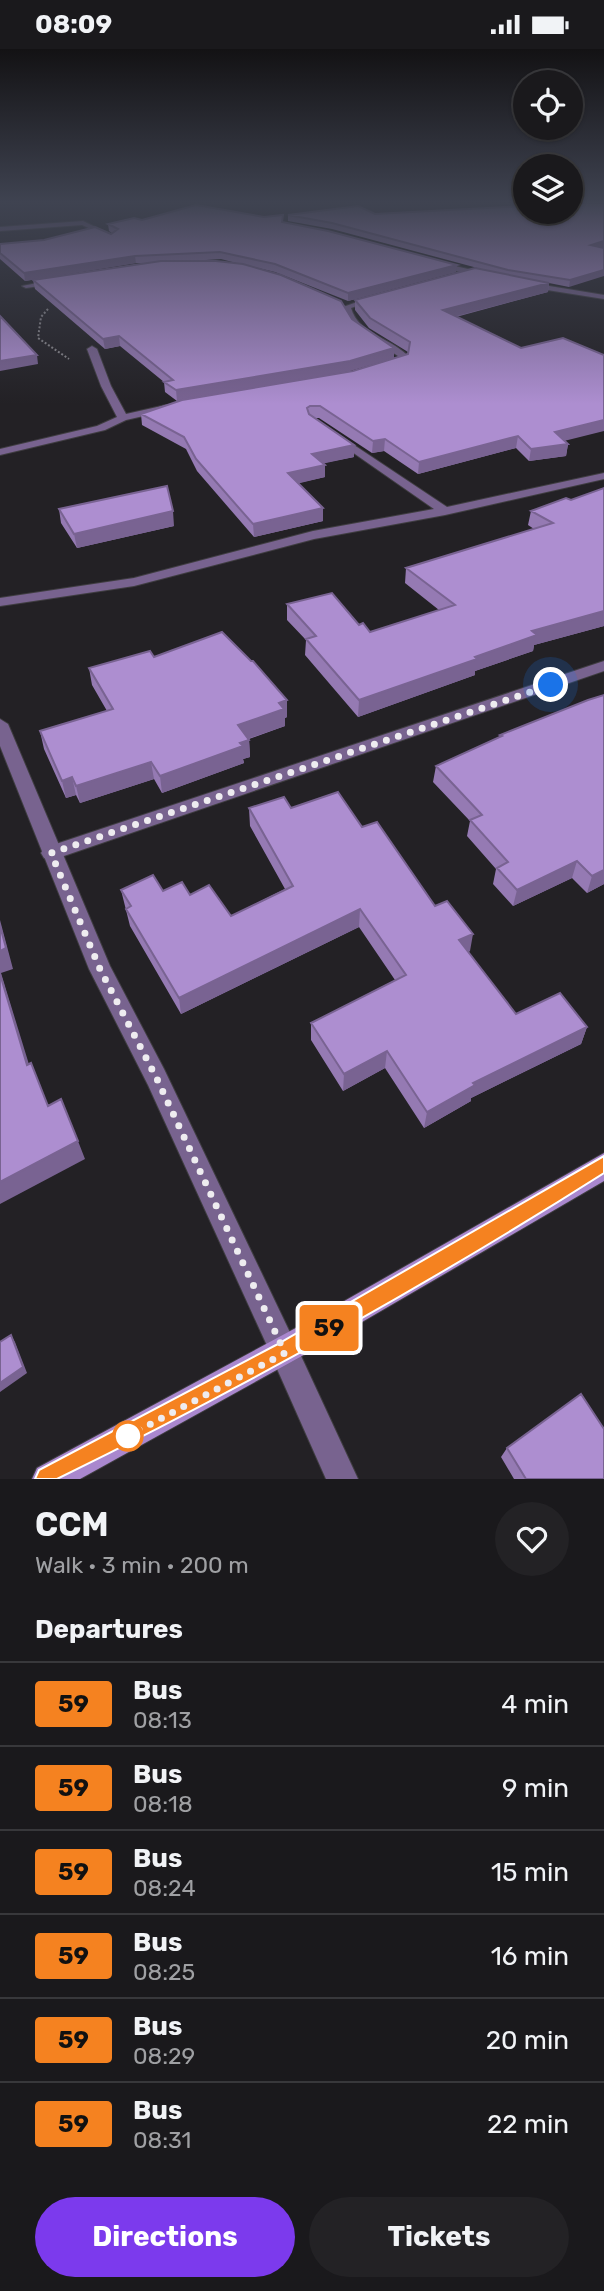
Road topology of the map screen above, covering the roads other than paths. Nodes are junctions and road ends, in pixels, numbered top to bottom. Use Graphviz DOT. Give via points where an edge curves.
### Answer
graph roads {
  1 [pos="459,270"];
  2 [pos="472,273"];
  3 [pos="495,278"];
  4 [pos="68,279"];
  5 [pos="447,281"];
  6 [pos="517,283"];
  7 [pos="26,286"];
  8 [pos="391,296"];
  9 [pos="604,297"];
  10 [pos="336,302"];
  11 [pos="347,307"];
  12 [pos="92,349"];
  13 [pos="377,370"];
  14 [pos="172,406"];
  15 [pos="123,418"];
  16 [pos="324,429"];
  17 [pos="0,452"];
  18 [pos="604,476"];
  19 [pos="445,511"];
  20 [pos="0,602"];
  21 [pos="604,666"];
  22 [pos="0,724"];
  23 [pos="51,853"];
  24 [pos="604,1166"];
  25 [pos="285,1353"];
  26 [pos="48,1479"];
  27 [pos="342,1479"];
  1 -- 2 [label="street"];
  2 -- 3 [label="street"];
  2 -- 5 [label="street"];
  4 -- 7 [label="street"];
  6 -- 9 [label="street"];
  8 -- 11 [label="street"];
  10 -- 11 [label="street"];
  11 -- 13 [label="street" via="359,330 402,355 403,360"];
  12 -- 15 [label="street"];
  14 -- 15 [label="street"];
  15 -- 17 [label="street" via="101,428"];
  16 -- 19 [label="street"];
  18 -- 19 [label="street"];
  19 -- 20 [label="street" via="313,535 134,582"];
  21 -- 23 [label="street"];
  22 -- 23 [label="street"];
  23 -- 25 [label="street" via="100,969 156,1077"];
  24 -- 25 [label="main road"];
  25 -- 26 [label="main road"];
  25 -- 27 [label="street"];
}
